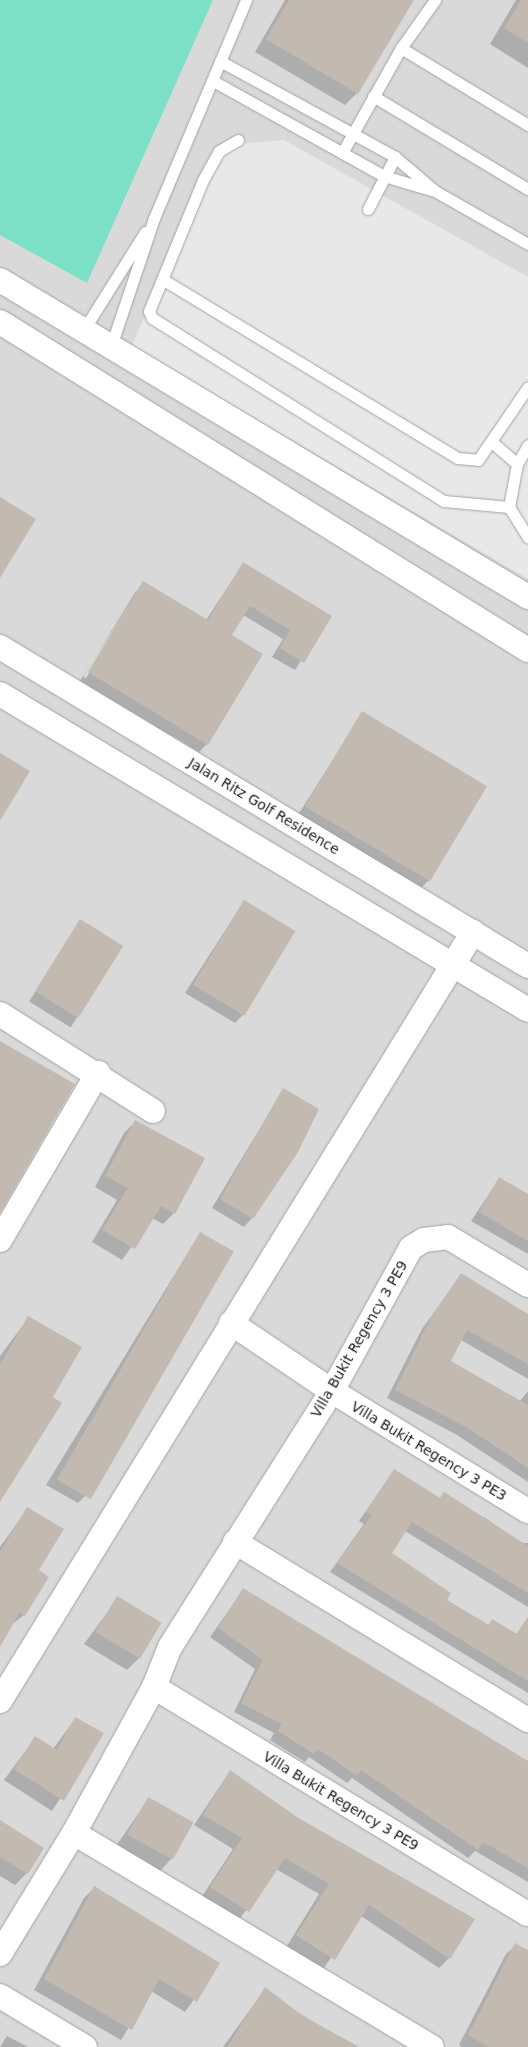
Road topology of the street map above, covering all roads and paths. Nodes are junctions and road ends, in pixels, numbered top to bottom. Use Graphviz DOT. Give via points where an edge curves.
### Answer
graph roads {
  1 [pos="246,0"];
  2 [pos="436,0"];
  3 [pos="401,48"];
  4 [pos="220,61"];
  5 [pos="215,82"];
  6 [pos="373,96"];
  7 [pos="528,125"];
  8 [pos="352,132"];
  9 [pos="238,140"];
  10 [pos="342,153"];
  11 [pos="395,157"];
  12 [pos="384,176"];
  13 [pos="528,190"];
  14 [pos="435,191"];
  15 [pos="368,209"];
  16 [pos="154,218"];
  17 [pos="527,241"];
  18 [pos="162,279"];
  19 [pos="0,280"];
  20 [pos="0,322"];
  21 [pos="83,331"];
  22 [pos="111,346"];
  23 [pos="528,387"];
  24 [pos="494,443"];
  25 [pos="528,445"];
  26 [pos="518,464"];
  27 [pos="509,507"];
  28 [pos="528,538"];
  29 [pos="528,597"];
  30 [pos="526,643"];
  31 [pos="0,647"];
  32 [pos="0,694"];
  33 [pos="472,932"];
  34 [pos="454,964"];
  35 [pos="528,966"];
  36 [pos="528,1010"];
  37 [pos="0,1014"];
  38 [pos="98,1073"];
  39 [pos="153,1111"];
  40 [pos="0,1240"];
  41 [pos="528,1285"];
  42 [pos="231,1323"];
  43 [pos="332,1391"];
  44 [pos="528,1511"];
  45 [pos="235,1542"];
  46 [pos="154,1687"];
  47 [pos="0,1701"];
  48 [pos="528,1720"];
  49 [pos="74,1833"];
  50 [pos="528,1914"];
  51 [pos="0,1954"];
  52 [pos="0,1996"];
  53 [pos="85,2047"];
  54 [pos="432,2047"];
  1 -- 4 [label="lane"];
  2 -- 3 [label="lane"];
  3 -- 6 [label="lane"];
  3 -- 7 [label="lane"];
  4 -- 5 [label="lane"];
  4 -- 8 [label="lane"];
  5 -- 10 [label="lane"];
  5 -- 16 [label="lane"];
  6 -- 8 [label="lane"];
  6 -- 13 [label="lane"];
  8 -- 10 [label="lane"];
  8 -- 11 [label="lane"];
  9 -- 18 [label="lane" via="219,151 203,180"];
  10 -- 12 [label="lane"];
  11 -- 12 [label="lane"];
  11 -- 14 [label="lane"];
  12 -- 14 [label="lane"];
  12 -- 15 [label="lane"];
  14 -- 17 [label="lane"];
  16 -- 21 [label="lane"];
  16 -- 22 [label="lane"];
  18 -- 24 [label="lane" via="457,458 478,460"];
  18 -- 27 [label="lane" via="149,311 157,326 444,501"];
  19 -- 21 [label="street"];
  20 -- 30 [label="street"];
  21 -- 22 [label="street"];
  22 -- 29 [label="street"];
  23 -- 24 [label="lane"];
  24 -- 26 [label="lane"];
  25 -- 26 [label="lane"];
  26 -- 27 [label="lane"];
  27 -- 28 [label="lane"];
  31 -- 33 [label="street, Jalan Ritz Golf Residence"];
  32 -- 34 [label="street"];
  33 -- 34 [label="street"];
  33 -- 35 [label="street, Jalan Ritz Golf Residence"];
  34 -- 36 [label="street"];
  34 -- 42 [label="street"];
  37 -- 38 [label="street"];
  38 -- 39 [label="street"];
  38 -- 40 [label="street"];
  41 -- 43 [label="street, Villa Bukit Regency 3 PE9" via="448,1237 424,1240 411,1248"];
  42 -- 43 [label="street, Villa Bukit Regency 3 PE3"];
  42 -- 47 [label="street"];
  43 -- 44 [label="street, Villa Bukit Regency 3 PE3"];
  43 -- 45 [label="street, Villa Bukit Regency 3 PE9"];
  45 -- 46 [label="street, Villa Bukit Regency 3 PE9" via="166,1654"];
  45 -- 48 [label="street"];
  46 -- 49 [label="street, Villa Bukit Regency 3 PE9"];
  46 -- 50 [label="street, Villa Bukit Regency 3 PE9"];
  49 -- 51 [label="street, Villa Bukit Regency 3 PE9"];
  49 -- 54 [label="street"];
  52 -- 53 [label="street"];
}
